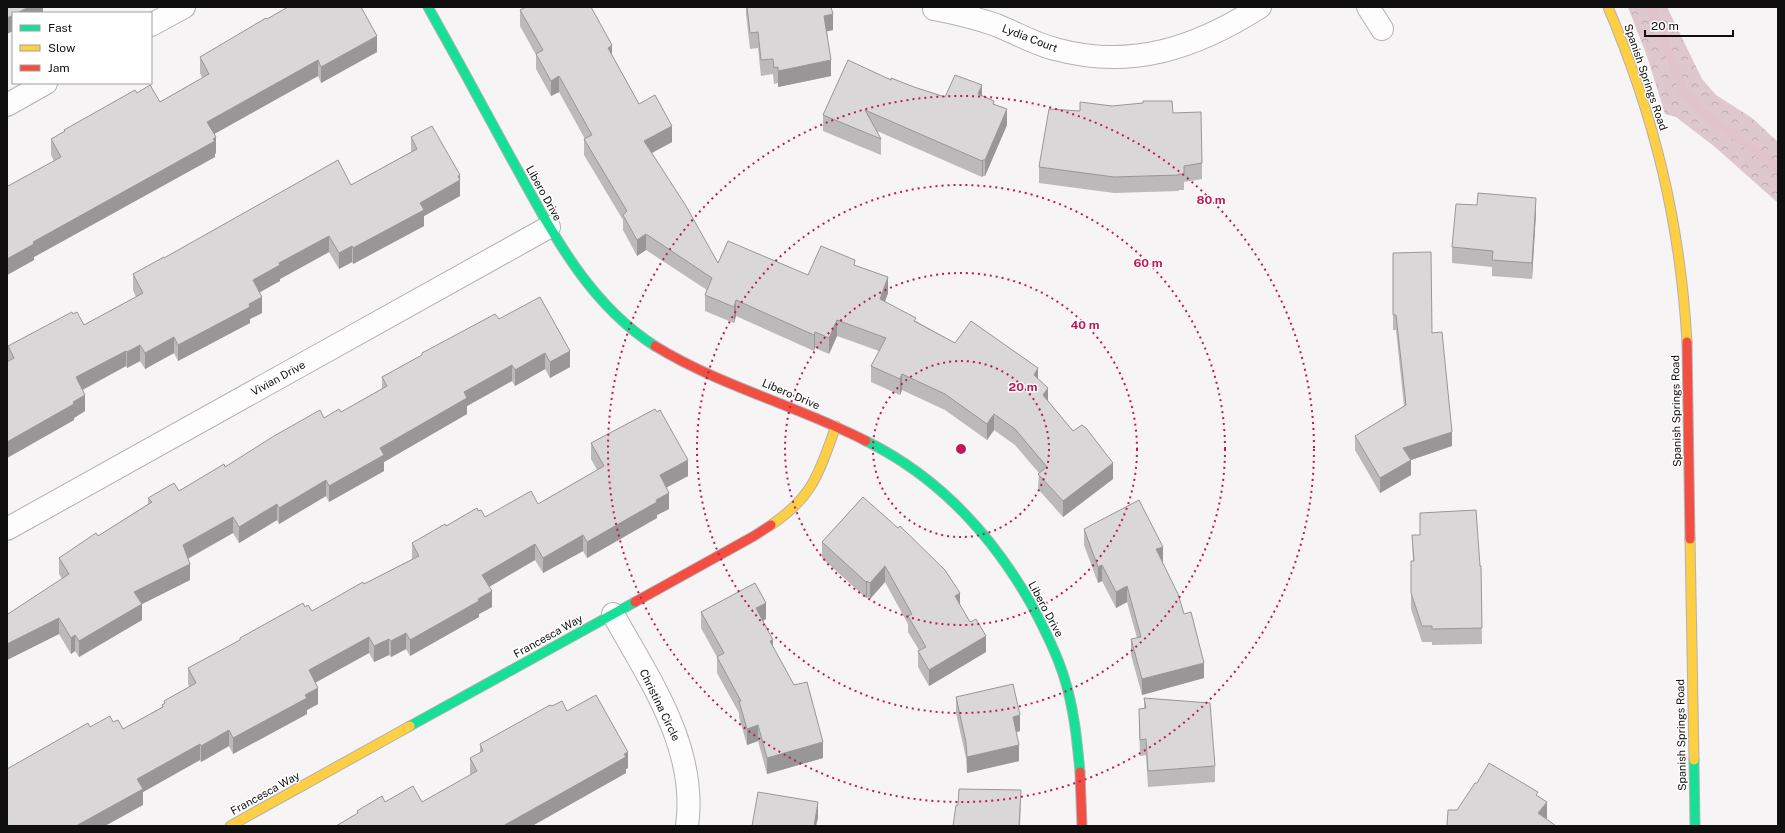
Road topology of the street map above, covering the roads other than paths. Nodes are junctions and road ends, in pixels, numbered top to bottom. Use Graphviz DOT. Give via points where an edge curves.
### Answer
graph roads {
  1 [pos="184,7"];
  2 [pos="428,7"];
  3 [pos="1260,7"];
  4 [pos="1368,7"];
  5 [pos="1608,7"];
  6 [pos="934,9"];
  7 [pos="152,24"];
  8 [pos="1382,28"];
  9 [pos="44,84"];
  10 [pos="7,105"];
  11 [pos="549,227"];
  12 [pos="836,426"];
  13 [pos="7,529"];
  14 [pos="613,614"];
  15 [pos="230,826"];
  16 [pos="687,826"];
  17 [pos="1082,826"];
  18 [pos="1695,826"];
  1 -- 7 [label="street"];
  2 -- 11 [label="street, Libero Drive"];
  3 -- 6 [label="street, Lydia Court" via="1185,46 1124,57 1090,56 1054,49 996,25"];
  4 -- 8 [label="street"];
  5 -- 18 [label="street, Spanish Springs Road" via="1648,113 1670,198 1683,283 1687,348"];
  9 -- 10 [label="street"];
  11 -- 12 [label="street, Libero Drive" via="575,270 601,300 657,346 715,375"];
  11 -- 13 [label="street, Vivian Drive"];
  12 -- 14 [label="street, Francesca Way" via="817,476 805,496 783,517 754,536"];
  12 -- 17 [label="street, Libero Drive" via="914,468 950,498 1002,556 1027,596 1048,636 1067,686 1081,774"];
  14 -- 15 [label="street, Francesca Way"];
  14 -- 16 [label="street, Christina Circle" via="669,718 680,744 688,782"];
}
